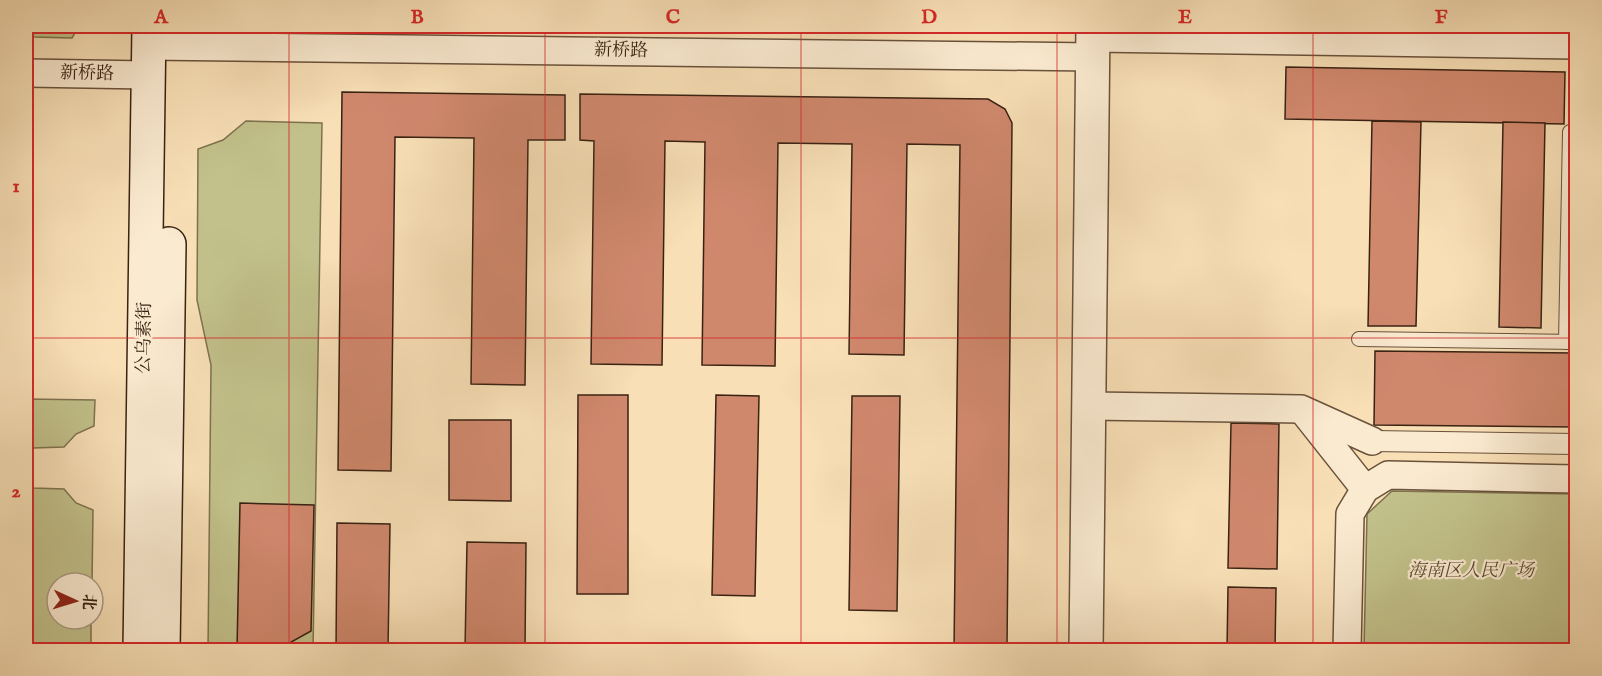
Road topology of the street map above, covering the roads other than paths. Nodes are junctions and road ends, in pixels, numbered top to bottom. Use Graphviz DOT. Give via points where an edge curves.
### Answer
graph roads {
  1 [pos="1093,40"];
  2 [pos="158,44"];
  3 [pos="1576,45"];
  4 [pos="26,73"];
  5 [pos="1576,132"];
  6 [pos="1359,339"];
  7 [pos="1571,342"];
  8 [pos="1089,406"];
  9 [pos="1301,409"];
  10 [pos="1372,441"];
  11 [pos="1576,444"];
  12 [pos="1576,479"];
  13 [pos="1365,489"];
  14 [pos="140,651"];
  15 [pos="163,651"];
  16 [pos="1086,651"];
  17 [pos="1347,651"];
  1 -- 2 [label="street, 新桥路"];
  1 -- 3 [label="street, 新桥路"];
  1 -- 8 [label="main road"];
  2 -- 4 [label="street, 新桥路"];
  2 -- 14 [label="main road, 公乌素街"];
  2 -- 15 [label="main road, 公乌素街"];
  5 -- 7 [label="lane" via="1570,132"];
  6 -- 7 [label="lane"];
  8 -- 9 [label="street"];
  8 -- 16 [label="main road"];
  9 -- 10 [label="street"];
  9 -- 13 [label="street"];
  10 -- 11 [label="street"];
  12 -- 13 [label="street" via="1388,476"];
  13 -- 17 [label="street" via="1350,514"];
}
